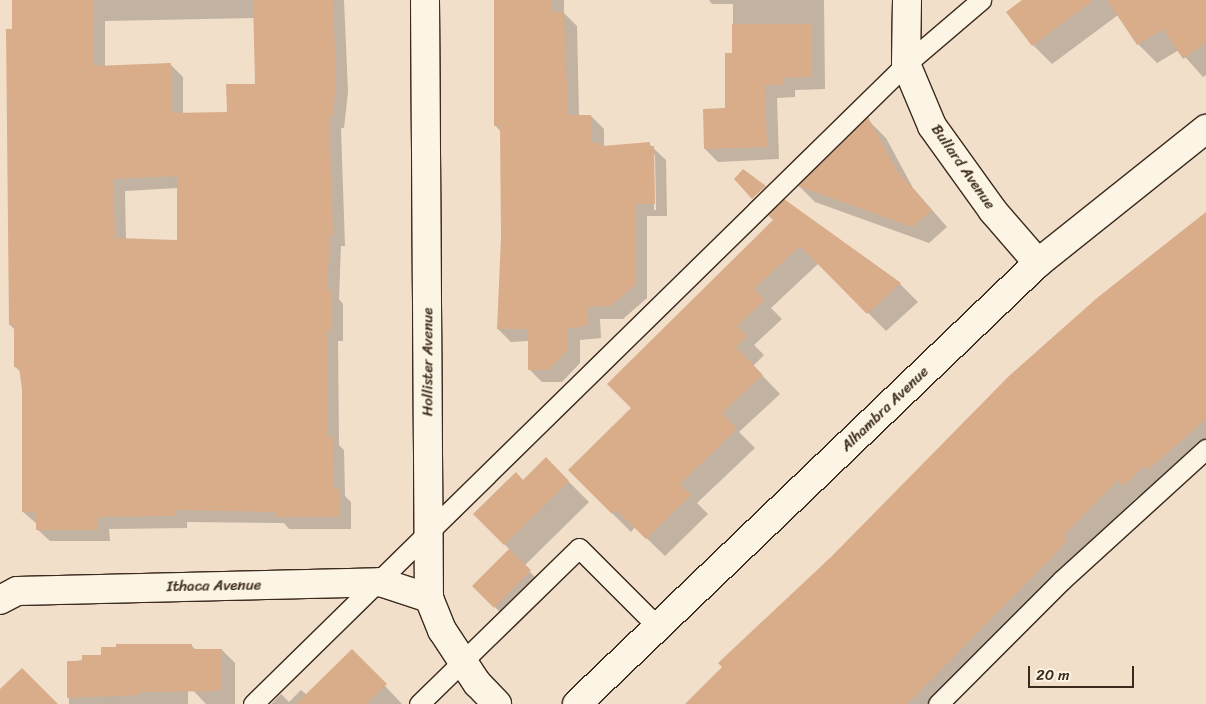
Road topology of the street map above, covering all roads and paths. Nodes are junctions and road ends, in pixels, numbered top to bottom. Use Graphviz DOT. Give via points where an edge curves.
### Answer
graph roads {
  1 [pos="425,0"];
  2 [pos="907,0"];
  3 [pos="981,0"];
  4 [pos="906,64"];
  5 [pos="1206,129"];
  6 [pos="1038,263"];
  7 [pos="1206,449"];
  8 [pos="429,531"];
  9 [pos="380,582"];
  10 [pos="429,598"];
  11 [pos="0,600"];
  12 [pos="658,627"];
  13 [pos="462,661"];
  14 [pos="253,704"];
  15 [pos="420,704"];
  16 [pos="497,704"];
  17 [pos="578,704"];
  18 [pos="938,704"];
  1 -- 8 [label="street, Hollister Avenue"];
  2 -- 4 [label="street, Bullard Avenue"];
  3 -- 4 [label="lane"];
  4 -- 6 [label="street, Bullard Avenue" via="932,126 993,211"];
  4 -- 8 [label="lane"];
  5 -- 6 [label="street, Alhambra Avenue"];
  6 -- 12 [label="street, Alhambra Avenue"];
  7 -- 18 [label="lane" via="1062,580"];
  8 -- 9 [label="lane"];
  8 -- 10 [label="street, Hollister Avenue"];
  9 -- 10 [label="street, Ithaca Avenue"];
  9 -- 11 [label="street, Ithaca Avenue" via="17,590"];
  9 -- 14 [label="lane"];
  10 -- 13 [label="street, Hollister Avenue" via="442,630"];
  12 -- 13 [label="lane" via="579,548"];
  12 -- 17 [label="street, Alhambra Avenue"];
  13 -- 15 [label="lane"];
  13 -- 16 [label="street, Hollister Avenue"];
}
